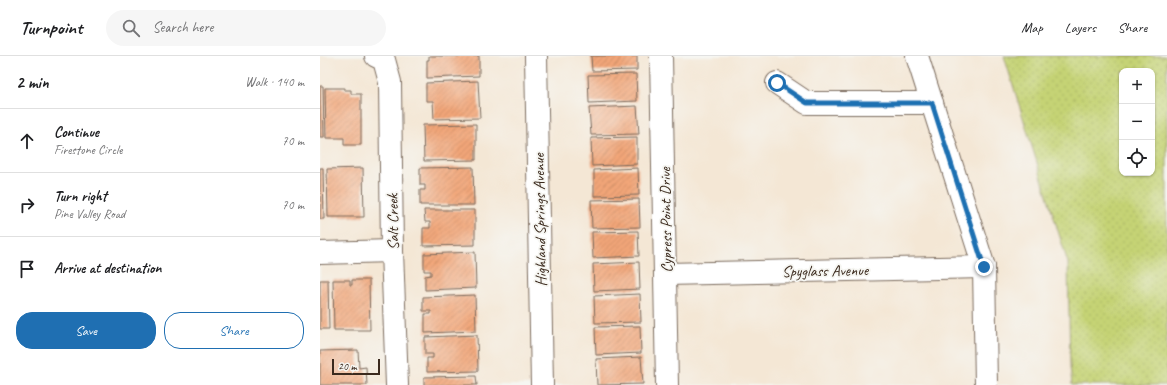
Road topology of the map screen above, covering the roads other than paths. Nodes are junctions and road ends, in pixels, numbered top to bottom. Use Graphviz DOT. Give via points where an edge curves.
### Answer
graph roads {
  1 [pos="536,56"];
  2 [pos="661,56"];
  3 [pos="917,56"];
  4 [pos="380,58"];
  5 [pos="777,83"];
  6 [pos="932,103"];
  7 [pos="392,251"];
  8 [pos="320,253"];
  9 [pos="984,267"];
  10 [pos="666,274"];
  11 [pos="397,385"];
  12 [pos="542,385"];
  13 [pos="667,385"];
  14 [pos="986,385"];
  1 -- 12 [label="street, Highland Springs Avenue"];
  2 -- 10 [label="street, Cypress Point Drive"];
  3 -- 6 [label="street"];
  4 -- 7 [label="street, Salt Creek" via="390,82"];
  5 -- 6 [label="street" via="807,103"];
  6 -- 9 [label="street"];
  7 -- 8 [label="street"];
  7 -- 11 [label="street, Salt Creek"];
  9 -- 10 [label="street, Spyglass Avenue"];
  9 -- 14 [label="street"];
  10 -- 13 [label="street, Cypress Point Drive"];
}
